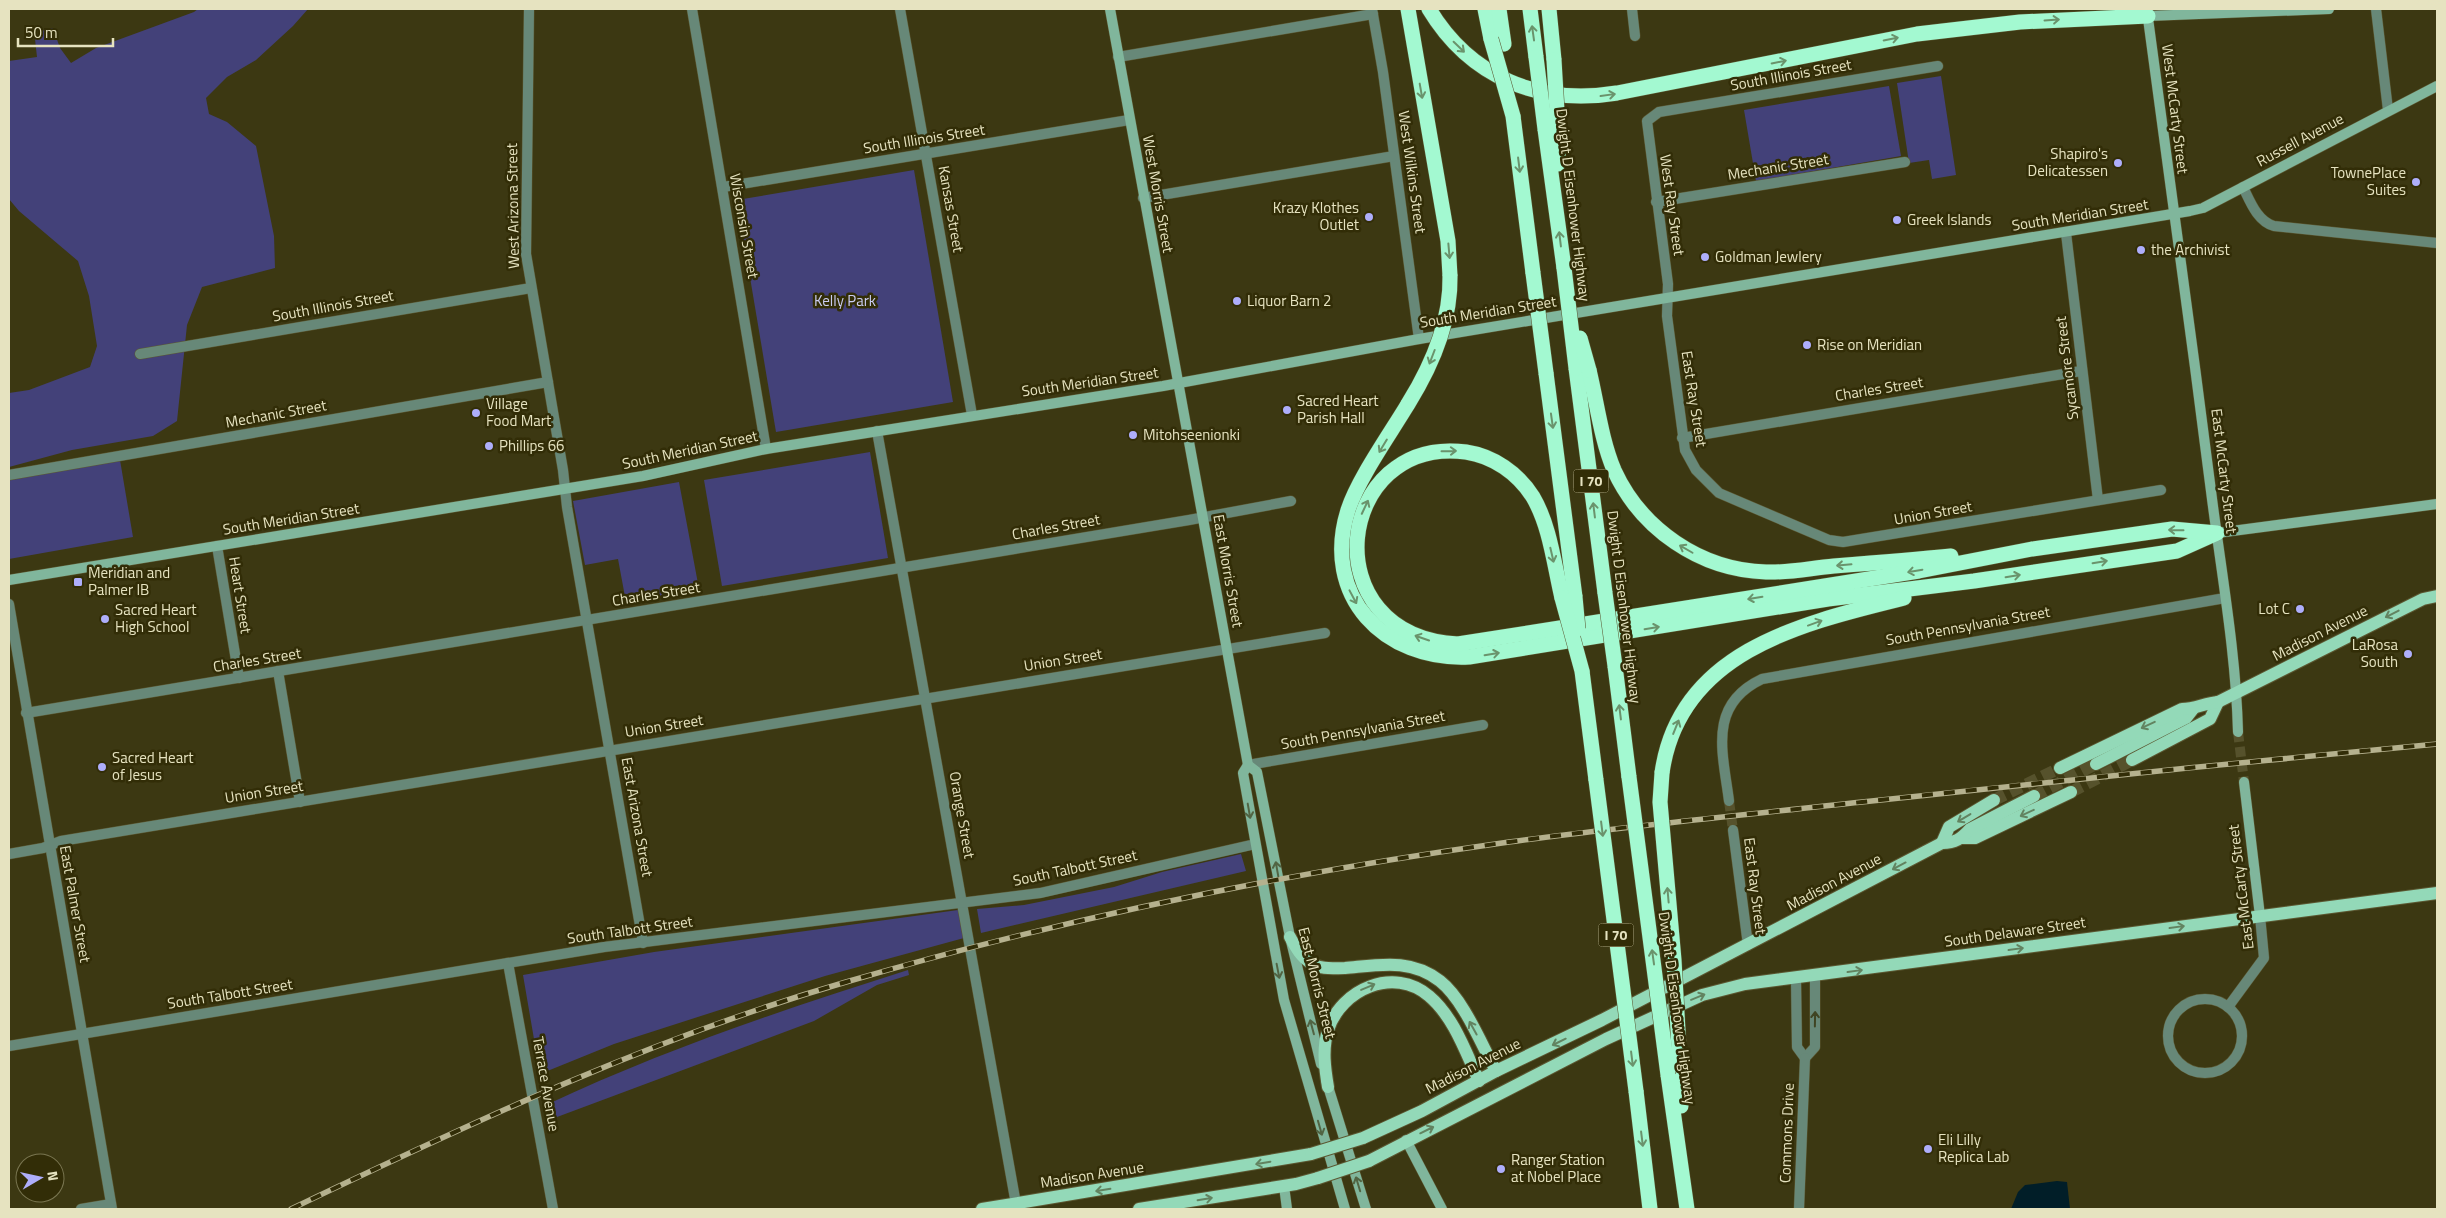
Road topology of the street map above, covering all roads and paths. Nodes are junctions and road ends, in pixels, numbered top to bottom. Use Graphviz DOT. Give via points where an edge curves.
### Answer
graph roads {
  1 [pos="529,9"];
  2 [pos="692,9"];
  3 [pos="900,9"];
  4 [pos="1110,9"];
  5 [pos="1408,9"];
  6 [pos="1429,9"];
  7 [pos="1485,9"];
  8 [pos="1499,9"];
  9 [pos="1530,9"];
  10 [pos="1632,9"];
  11 [pos="2329,9"];
  12 [pos="2376,9"];
  13 [pos="1373,12"];
  14 [pos="1550,12"];
  15 [pos="2147,12"];
  16 [pos="1635,36"];
  17 [pos="1498,42"];
  18 [pos="1118,57"];
  19 [pos="1938,66"];
  20 [pos="2437,86"];
  21 [pos="2388,110"];
  22 [pos="1650,117"];
  23 [pos="1130,120"];
  24 [pos="1552,128"];
  25 [pos="926,154"];
  26 [pos="1394,156"];
  27 [pos="1905,162"];
  28 [pos="2243,187"];
  29 [pos="723,188"];
  30 [pos="1143,198"];
  31 [pos="1656,202"];
  32 [pos="2175,214"];
  33 [pos="2066,233"];
  34 [pos="2437,243"];
  35 [pos="532,288"];
  36 [pos="1668,298"];
  37 [pos="1418,339"];
  38 [pos="140,354"];
  39 [pos="1583,370"];
  40 [pos="2082,371"];
  41 [pos="548,382"];
  42 [pos="1178,383"];
  43 [pos="972,415"];
  44 [pos="877,431"];
  45 [pos="1682,438"];
  46 [pos="766,448"];
  47 [pos="9,475"];
  48 [pos="565,489"];
  49 [pos="2161,490"];
  50 [pos="1719,493"];
  51 [pos="2098,500"];
  52 [pos="1291,501"];
  53 [pos="2437,504"];
  54 [pos="1202,516"];
  55 [pos="2217,533"];
  56 [pos="217,546"];
  57 [pos="2032,549"];
  58 [pos="902,568"];
  59 [pos="9,580"];
  60 [pos="1974,581"];
  61 [pos="2437,596"];
  62 [pos="1569,597"];
  63 [pos="2224,598"];
  64 [pos="9,604"];
  65 [pos="586,621"];
  66 [pos="1325,633"];
  67 [pos="1227,648"];
  68 [pos="278,671"];
  69 [pos="239,678"];
  70 [pos="2237,693"];
  71 [pos="926,698"];
  72 [pos="2218,702"];
  73 [pos="2193,709"];
  74 [pos="26,713"];
  75 [pos="1483,725"];
  76 [pos="2238,732"];
  77 [pos="610,750"];
  78 [pos="2132,760"];
  79 [pos="2096,764"];
  80 [pos="1248,765"];
  81 [pos="2060,768"];
  82 [pos="2244,782"];
  83 [pos="2071,792"];
  84 [pos="2034,796"];
  85 [pos="1994,800"];
  86 [pos="1729,801"];
  87 [pos="300,802"];
  88 [pos="1733,830"];
  89 [pos="1962,838"];
  90 [pos="1942,843"];
  91 [pos="1255,844"];
  92 [pos="49,846"];
  93 [pos="9,854"];
  94 [pos="2437,893"];
  95 [pos="962,903"];
  96 [pos="2260,916"];
  97 [pos="1290,937"];
  98 [pos="643,942"];
  99 [pos="1748,945"];
  100 [pos="508,963"];
  101 [pos="1815,976"];
  102 [pos="1796,979"];
  103 [pos="2228,1007"];
  104 [pos="82,1034"];
  105 [pos="9,1046"];
  106 [pos="1806,1058"];
  107 [pos="1674,1070"];
  108 [pos="1496,1071"];
  109 [pos="1479,1081"];
  110 [pos="1328,1087"];
  111 [pos="1406,1140"];
  112 [pos="1284,1186"];
  113 [pos="1016,1204"];
  114 [pos="112,1207"];
  115 [pos="81,1209"];
  116 [pos="553,1209"];
  117 [pos="982,1209"];
  118 [pos="1139,1209"];
  119 [pos="1287,1209"];
  120 [pos="1345,1209"];
  121 [pos="1366,1209"];
  122 [pos="1442,1209"];
  123 [pos="1650,1209"];
  124 [pos="1687,1209"];
  125 [pos="1799,1209"];
  1 -- 35 [label="street, West Arizona Street" via="526,246"];
  2 -- 29 [label="street, Wisconsin Street"];
  3 -- 25 [label="street, Kansas Street"];
  4 -- 18 [label="main road, West Morris Street"];
  5 -- 60 [label="highway, one-way, bridge" via="1448,241 1450,276 1446,312 1428,366 1351,501 1342,535 1346,580 1352,597 1369,621 1396,642 1423,654 1469,657 1828,599"];
  6 -- 15 [label="highway, one-way" via="1460,49 1499,76 1536,92 1577,97 1616,93 1935,32"];
  7 -- 17 [label="highway"];
  8 -- 17 [label="highway, I 70"];
  24 -- 9 [label="highway, Dwight D Eisenhower Highway, one-way, bridge" via="1536,57"];
  10 -- 16 [label="street"];
  11 -- 15 [label="main road"];
  12 -- 21 [label="street"];
  13 -- 18 [label="street"];
  13 -- 26 [label="street, West Wilkins Street"];
  14 -- 24 [label="highway, bridge" via="1554,60"];
  15 -- 32 [label="main road, West McCarty Street"];
  17 -- 62 [label="highway, I 70, one-way, bridge" via="1513,116 1546,373"];
  18 -- 23 [label="main road, West Morris Street"];
  19 -- 22 [label="street, South Illinois Street" via="1659,112"];
  20 -- 21 [label="main road, Russell Avenue"];
  21 -- 28 [label="main road, Russell Avenue"];
  22 -- 31 [label="street, West Ray Street" via="1646,126"];
  23 -- 25 [label="street, South Illinois Street"];
  23 -- 30 [label="main road, West Morris Street"];
  39 -- 24 [label="highway, Dwight D Eisenhower Highway, one-way, bridge" via="1567,295"];
  25 -- 29 [label="street, South Illinois Street"];
  25 -- 43 [label="street, Kansas Street"];
  26 -- 30 [label="street"];
  26 -- 37 [label="street, West Wilkins Street"];
  27 -- 31 [label="street, Mechanic Street"];
  28 -- 32 [label="main road, Russell Avenue" via="2203,208"];
  28 -- 34 [label="street" via="2258,215 2274,226"];
  29 -- 46 [label="street, Wisconsin Street"];
  30 -- 42 [label="main road, West Morris Street"];
  31 -- 36 [label="street, West Ray Street"];
  32 -- 33 [label="main road, South Meridian Street"];
  32 -- 55 [label="main road, East McCarty Street"];
  33 -- 36 [label="main road, South Meridian Street"];
  33 -- 40 [label="street, Sycamore Street"];
  35 -- 38 [label="street, South Illinois Street"];
  35 -- 41 [label="street, West Arizona Street"];
  36 -- 37 [label="main road, South Meridian Street"];
  36 -- 45 [label="street, East Ray Street" via="1667,316"];
  37 -- 42 [label="main road, South Meridian Street"];
  57 -- 39 [label="highway, one-way" via="1774,572 1738,569 1703,558 1669,539 1625,491 1610,459"];
  107 -- 39 [label="highway, Dwight D Eisenhower Highway / I 70, one-way, bridge" via="1614,666"];
  40 -- 45 [label="street, Charles Street"];
  40 -- 51 [label="street, Sycamore Street"];
  41 -- 47 [label="street, Mechanic Street"];
  41 -- 48 [label="street, West Arizona Street"];
  42 -- 43 [label="main road, South Meridian Street"];
  42 -- 54 [label="main road, East Morris Street"];
  43 -- 44 [label="main road, South Meridian Street"];
  44 -- 46 [label="main road, South Meridian Street"];
  44 -- 58 [label="street, Orange Street"];
  45 -- 50 [label="street, East Ray Street" via="1696,470"];
  46 -- 48 [label="main road, South Meridian Street" via="643,476"];
  48 -- 56 [label="main road, South Meridian Street"];
  48 -- 65 [label="street, East Arizona Street"];
  49 -- 51 [label="street, Union Street"];
  50 -- 51 [label="street, Union Street" via="1824,538 1843,542"];
  52 -- 54 [label="street, Charles Street"];
  53 -- 55 [label="main road"];
  54 -- 58 [label="street, Charles Street"];
  54 -- 67 [label="main road, East Morris Street"];
  55 -- 57 [label="highway, one-way" via="2172,529"];
  60 -- 55 [label="highway, one-way" via="2177,551"];
  55 -- 63 [label="main road, East McCarty Street"];
  56 -- 59 [label="main road, South Meridian Street"];
  56 -- 69 [label="street, Heart Street"];
  57 -- 62 [label="highway, one-way" via="1668,612 1475,643 1446,644 1417,637 1392,623 1375,606 1365,589 1356,543 1366,504 1392,472 1422,456 1451,451 1490,459 1519,479 1536,502"];
  58 -- 65 [label="street, Charles Street"];
  58 -- 71 [label="street, Orange Street"];
  107 -- 60 [label="highway, one-way, bridge" via="1674,960 1660,802 1668,748 1693,694 1735,658 1756,646 1835,616"];
  61 -- 70 [label="main road, Madison Avenue, one-way" via="2423,599"];
  62 -- 123 [label="highway, I 70, one-way, bridge" via="1582,671"];
  63 -- 70 [label="main road, East McCarty Street"];
  63 -- 86 [label="street, South Pennsylvania Street" via="1762,679 1745,688 1729,708 1722,724"];
  64 -- 74 [label="street, East Palmer Street"];
  65 -- 68 [label="street, Charles Street"];
  65 -- 77 [label="street, East Arizona Street"];
  66 -- 67 [label="street, Union Street"];
  67 -- 71 [label="street, Union Street"];
  67 -- 80 [label="main road, East Morris Street"];
  68 -- 69 [label="street, Charles Street"];
  68 -- 87 [label="street"];
  69 -- 74 [label="street, Charles Street"];
  70 -- 72 [label="main road, Madison Avenue"];
  70 -- 76 [label="main road, East McCarty Street"];
  71 -- 77 [label="street, Union Street"];
  71 -- 95 [label="street, Orange Street"];
  72 -- 73 [label="main road, Madison Avenue" via="2204,703"];
  72 -- 78 [label="main road" via="2210,719"];
  73 -- 79 [label="main road, Madison Avenue" via="2186,718"];
  73 -- 81 [label="main road, Madison Avenue, one-way" via="2182,710"];
  74 -- 92 [label="street, East Palmer Street"];
  75 -- 80 [label="street, South Pennsylvania Street"];
  77 -- 87 [label="street, Union Street"];
  77 -- 98 [label="street, East Arizona Street"];
  80 -- 91 [label="main road, East Morris Street, one-way" via="1243,773"];
  97 -- 80 [label="main road, East Morris Street, one-way" via="1257,772"];
  82 -- 96 [label="main road, East McCarty Street"];
  83 -- 89 [label="main road, Madison Avenue, one-way" via="1975,838"];
  84 -- 89 [label="main road, Madison Avenue" via="1970,829"];
  85 -- 90 [label="main road, Madison Avenue, one-way" via="1949,827"];
  87 -- 92 [label="street, Union Street" via="61,841"];
  88 -- 99 [label="street, East Ray Street"];
  89 -- 90 [label="main road, Madison Avenue" via="1953,843"];
  90 -- 99 [label="main road, Madison Avenue, one-way"];
  91 -- 95 [label="street, South Talbott Street" via="1040,894"];
  91 -- 120 [label="main road, East Morris Street, one-way" via="1284,1000"];
  92 -- 93 [label="street, Union Street"];
  92 -- 104 [label="street, East Palmer Street"];
  94 -- 96 [label="main road, South Delaware Street"];
  95 -- 98 [label="street, South Talbott Street"];
  95 -- 113 [label="street, Orange Street"];
  101 -- 96 [label="main road, South Delaware Street, one-way"];
  96 -- 103 [label="street, East McCarty Street" via="2264,958"];
  108 -- 97 [label="main road, one-way" via="1454,995 1430,974 1393,963 1324,968 1300,955"];
  110 -- 97 [label="main road, East Morris Street, one-way"];
  98 -- 100 [label="street, South Talbott Street"];
  99 -- 108 [label="main road, Madison Avenue, one-way"];
  100 -- 104 [label="street, South Talbott Street"];
  100 -- 116 [label="street, Terrace Avenue"];
  101 -- 102 [label="main road, South Delaware Street"];
  106 -- 101 [label="street, one-way" via="1815,1047"];
  102 -- 106 [label="street" via="1797,1047"];
  111 -- 102 [label="main road, South Delaware Street, one-way" via="1606,1039 1702,995 1745,984"];
  103 -- 103 [label="street" via="2215,1000 2201,999 2185,1004 2175,1013 2167,1037 2171,1052 2180,1065 2196,1073 2211,1073 2232,1062 2241,1046 2242,1033 2239,1021"];
  104 -- 105 [label="street, South Talbott Street"];
  104 -- 114 [label="street, East Palmer Street"];
  106 -- 125 [label="street, Commons Drive"];
  107 -- 124 [label="highway, Dwight D Eisenhower Highway / I 70"];
  108 -- 109 [label="main road, Madison Avenue"];
  110 -- 109 [label="main road, one-way" via="1325,1044 1334,1016 1359,991 1388,982 1417,988 1441,1007"];
  109 -- 113 [label="main road, Madison Avenue, one-way, bridge" via="1363,1138 1311,1154"];
  121 -- 110 [label="main road, East Morris Street, one-way"];
  111 -- 112 [label="main road, bridge" via="1368,1160"];
  111 -- 122 [label="main road"];
  118 -- 112 [label="main road, one-way"];
  112 -- 119 [label="main road"];
  113 -- 117 [label="main road, Madison Avenue"];
  114 -- 115 [label="street"];
}
